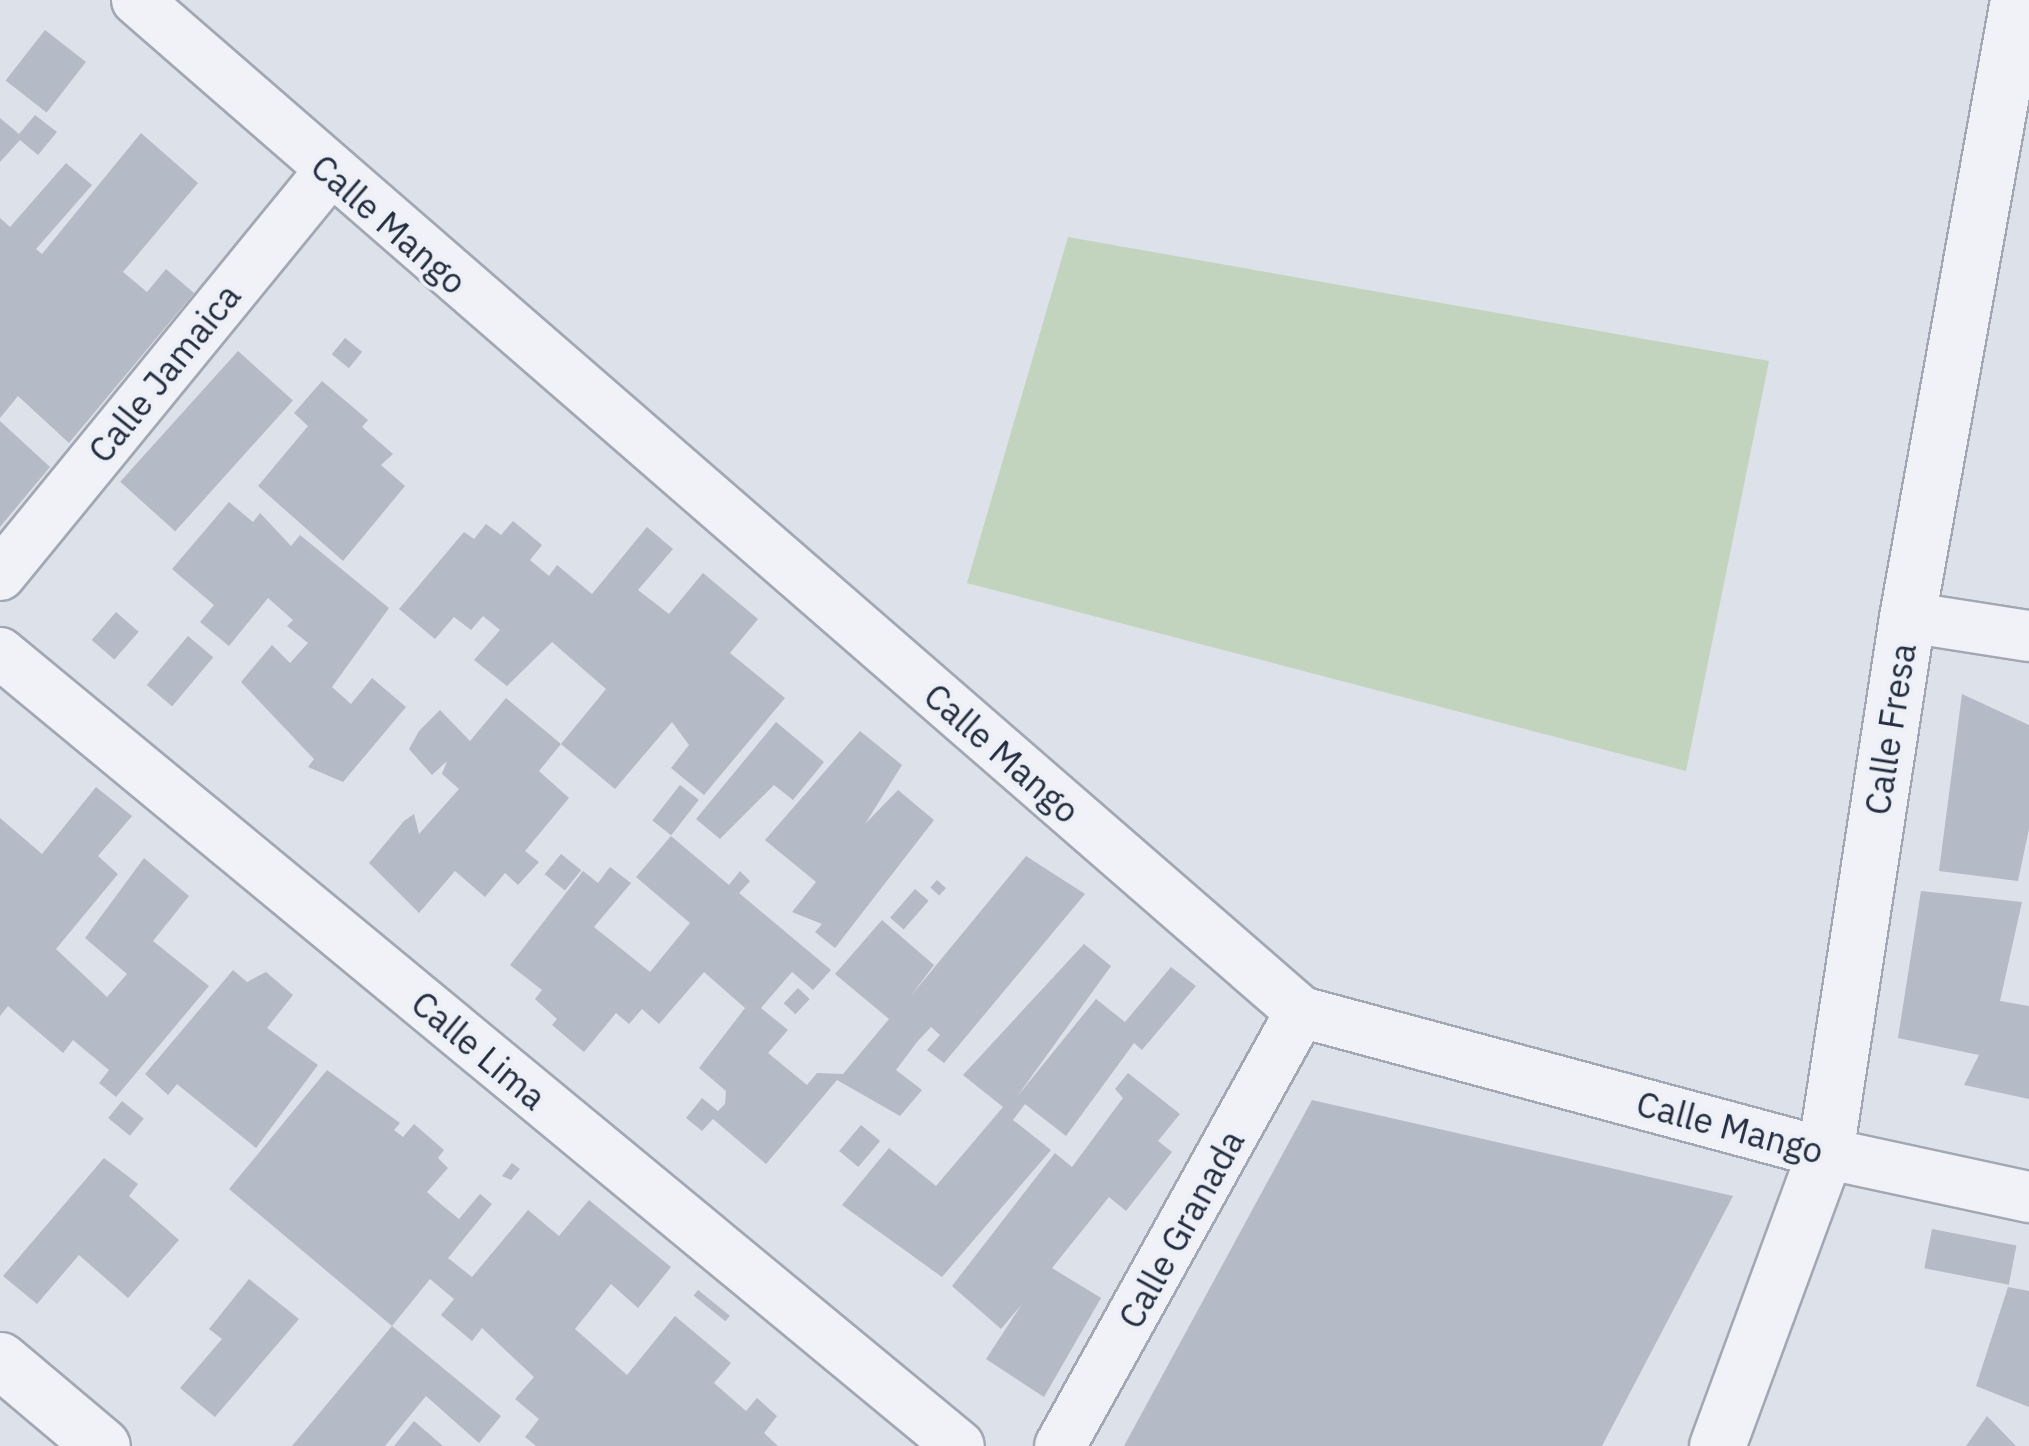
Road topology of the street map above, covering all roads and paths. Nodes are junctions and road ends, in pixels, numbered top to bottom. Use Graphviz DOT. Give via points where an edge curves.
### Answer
graph roads {
  1 [pos="137,0"];
  2 [pos="2018,0"];
  3 [pos="2019,70"];
  4 [pos="329,172"];
  5 [pos="0,575"];
  6 [pos="1907,617"];
  7 [pos="2029,636"];
  8 [pos="0,653"];
  9 [pos="1302,1012"];
  10 [pos="1825,1153"];
  11 [pos="2029,1197"];
  12 [pos="0,1360"];
  13 [pos="102,1446"];
  14 [pos="959,1446"];
  15 [pos="1060,1446"];
  16 [pos="1717,1446"];
  1 -- 4 [label="street, Calle Mango"];
  2 -- 3 [label="street, Calle Fresa"];
  3 -- 6 [label="street, Calle Fresa"];
  4 -- 5 [label="street, Calle Jamaica"];
  4 -- 9 [label="street, Calle Mango"];
  6 -- 7 [label="street"];
  6 -- 10 [label="street, Calle Fresa"];
  8 -- 14 [label="street, Calle Lima"];
  9 -- 10 [label="street, Calle Mango"];
  9 -- 15 [label="street, Calle Granada"];
  10 -- 11 [label="street, Calle Mango"];
  10 -- 16 [label="street, Calle Fresa"];
  12 -- 13 [label="street"];
}
